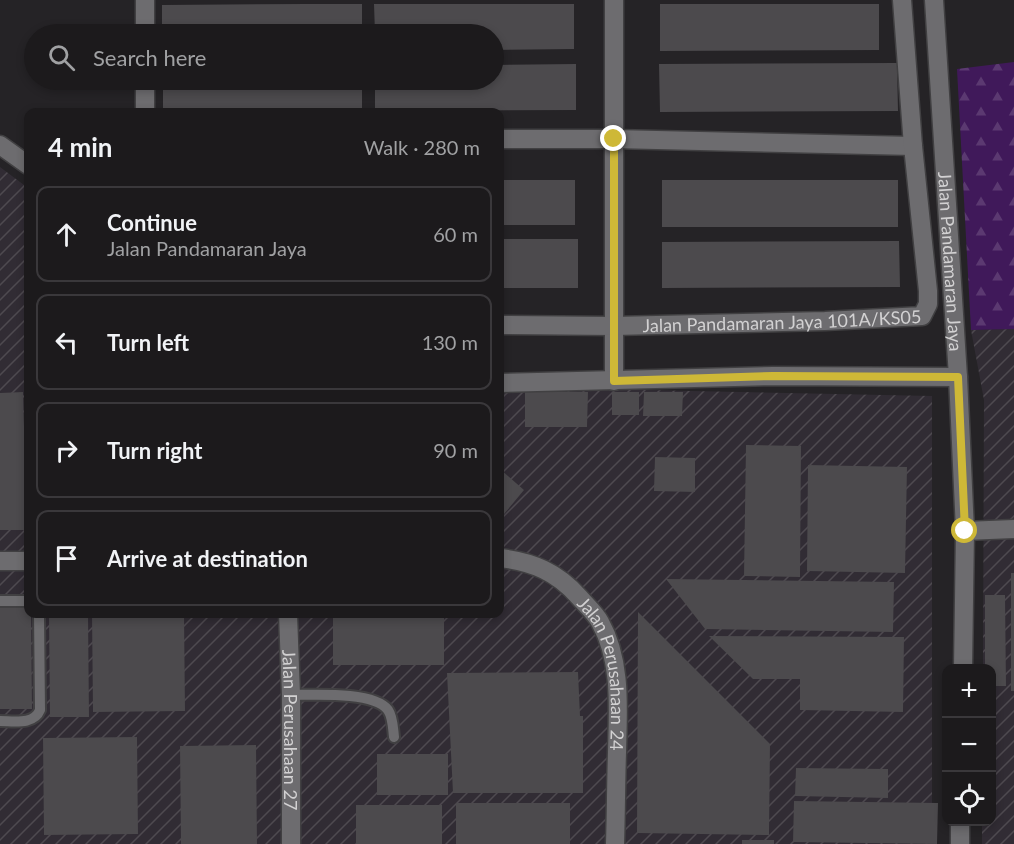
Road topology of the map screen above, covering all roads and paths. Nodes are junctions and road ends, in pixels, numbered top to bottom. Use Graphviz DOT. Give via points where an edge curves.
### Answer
graph roads {
  1 [pos="145,0"];
  2 [pos="614,0"];
  3 [pos="902,0"];
  4 [pos="934,0"];
  5 [pos="145,24"];
  6 [pos="145,90"];
  7 [pos="145,108"];
  8 [pos="504,139"];
  9 [pos="614,139"];
  10 [pos="0,145"];
  11 [pos="913,146"];
  12 [pos="24,162"];
  13 [pos="504,325"];
  14 [pos="614,326"];
  15 [pos="958,377"];
  16 [pos="614,381"];
  17 [pos="504,383"];
  18 [pos="1014,529"];
  19 [pos="965,531"];
  20 [pos="504,558"];
  21 [pos="0,561"];
  22 [pos="24,561"];
  23 [pos="24,600"];
  24 [pos="0,601"];
  25 [pos="39,618"];
  26 [pos="288,618"];
  27 [pos="963,664"];
  28 [pos="291,695"];
  29 [pos="0,721"];
  30 [pos="394,737"];
  31 [pos="960,826"];
  32 [pos="291,844"];
  33 [pos="615,844"];
  34 [pos="960,844"];
  1 -- 5 [label="street"];
  2 -- 9 [label="street, Jalan Pandamaran Jaya 101A/KS05"];
  3 -- 11 [label="street"];
  4 -- 15 [label="street, Jalan Pandamaran Jaya"];
  6 -- 7 [label="street"];
  8 -- 9 [label="street"];
  9 -- 11 [label="street"];
  9 -- 14 [label="street, Jalan Pandamaran Jaya 101A/KS05"];
  10 -- 12 [label="street"];
  11 -- 14 [label="street, Jalan Pandamaran Jaya 101A/KS05" via="928,291 922,316"];
  13 -- 14 [label="street"];
  14 -- 16 [label="street, Jalan Pandamaran Jaya 101A/KS05"];
  15 -- 16 [label="street" via="773,376"];
  15 -- 19 [label="street, Jalan Pandamaran Jaya"];
  16 -- 17 [label="street"];
  18 -- 19 [label="street"];
  19 -- 27 [label="street, Jalan Pandamaran Jaya"];
  20 -- 33 [label="street, Jalan Perusahaan 24" via="554,573 586,604 606,636 618,692"];
  21 -- 22 [label="street"];
  23 -- 24 [label="lane"];
  25 -- 29 [label="lane" via="38,716"];
  26 -- 28 [label="street, Jalan Perusahaan 27"];
  28 -- 30 [label="lane" via="373,700 390,712"];
  28 -- 32 [label="street, Jalan Perusahaan 27"];
  31 -- 34 [label="street"];
}
